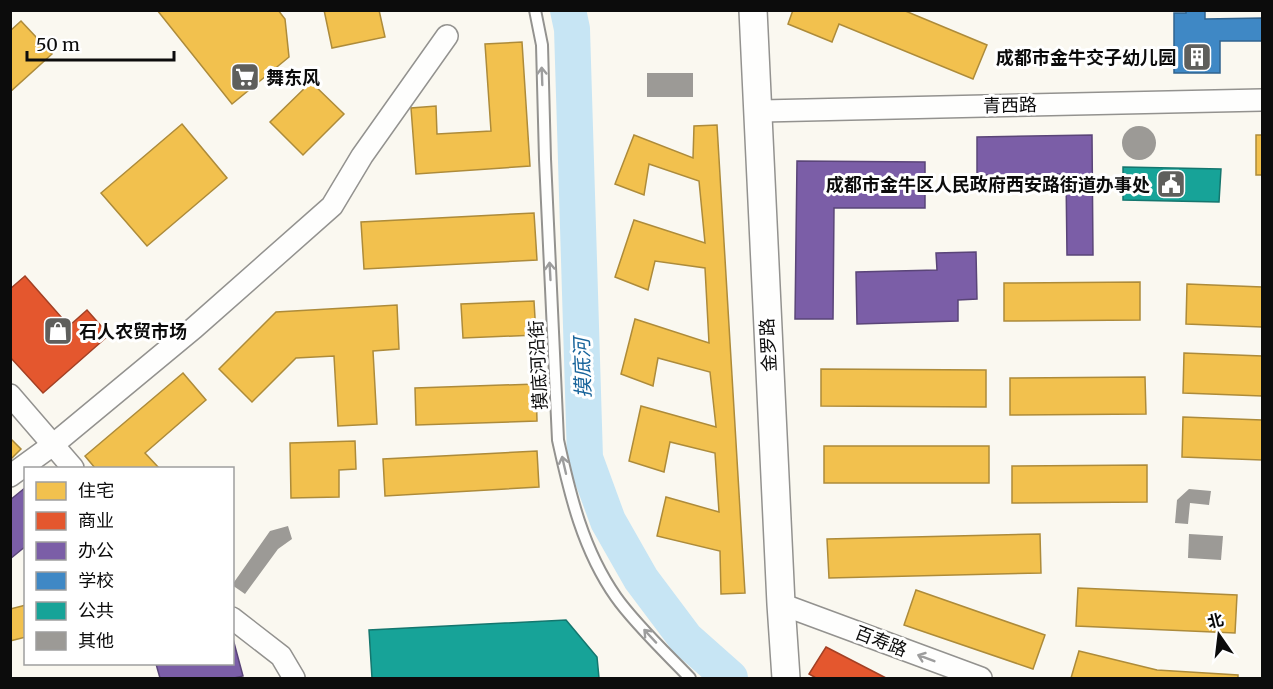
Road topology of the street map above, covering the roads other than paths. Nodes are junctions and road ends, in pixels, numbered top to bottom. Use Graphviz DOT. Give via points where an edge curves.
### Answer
graph roads {
  1 [pos="535,10"];
  2 [pos="753,10"];
  3 [pos="447,36"];
  4 [pos="1263,100"];
  5 [pos="757,111"];
  6 [pos="10,395"];
  7 [pos="54,444"];
  8 [pos="72,467"];
  9 [pos="10,476"];
  10 [pos="781,603"];
  11 [pos="234,620"];
  12 [pos="294,678"];
  13 [pos="690,678"];
  14 [pos="786,678"];
  15 [pos="981,678"];
  13 -- 1 [label="lane, 摸底河沿街, one-way" via="616,598 581,531 564,468 558,440 542,45"];
  2 -- 5 [label="street, 金罗路"];
  3 -- 7 [label="street" via="362,156 332,206"];
  4 -- 5 [label="street, 青西路"];
  5 -- 10 [label="street, 金罗路"];
  6 -- 7 [label="street"];
  7 -- 8 [label="street"];
  7 -- 9 [label="street"];
  10 -- 14 [label="street, 金罗路"];
  15 -- 10 [label="street, 百寿路, one-way"];
  11 -- 12 [label="street" via="282,656"];
}
